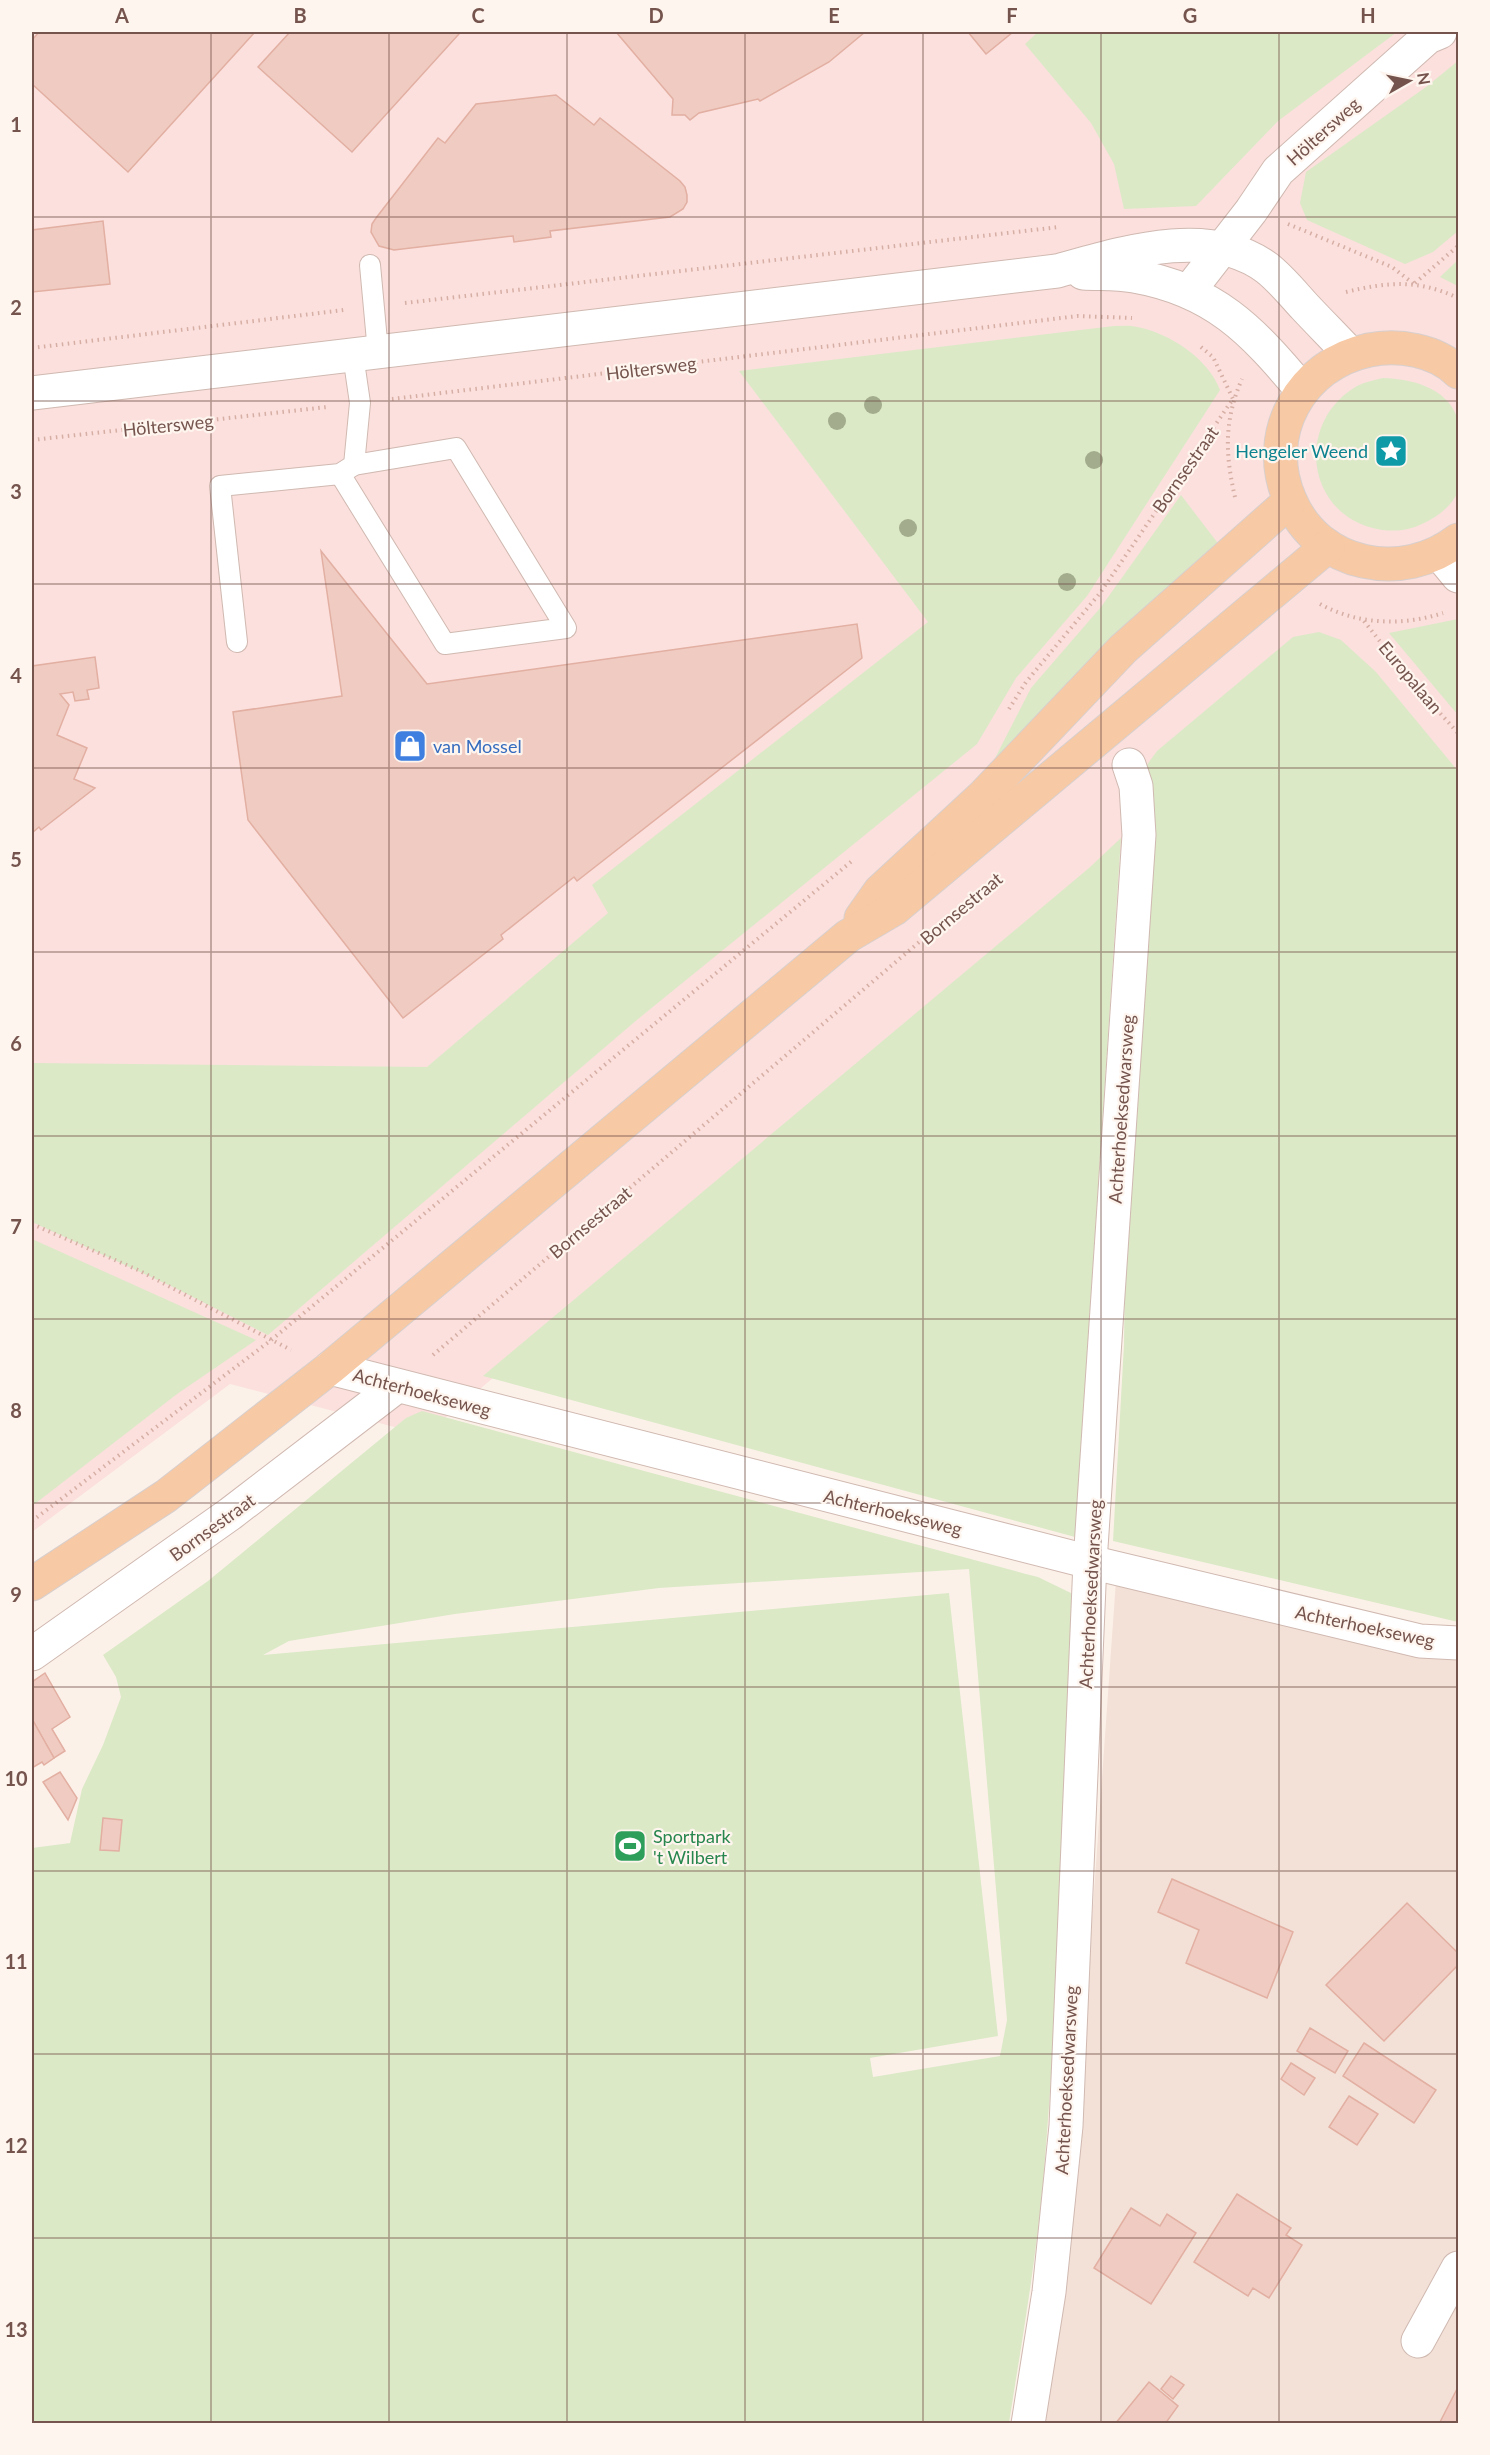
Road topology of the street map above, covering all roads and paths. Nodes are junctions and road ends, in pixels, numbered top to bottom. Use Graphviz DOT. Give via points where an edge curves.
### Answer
graph roads {
  1 [pos="1440,32"];
  2 [pos="1458,246"];
  3 [pos="1223,248"];
  4 [pos="369,265"];
  5 [pos="1057,271"];
  6 [pos="1189,291"];
  7 [pos="1458,298"];
  8 [pos="1134,318"];
  9 [pos="1197,343"];
  10 [pos="365,353"];
  11 [pos="1350,354"];
  12 [pos="1457,368"];
  13 [pos="1302,390"];
  14 [pos="32,393"];
  15 [pos="360,403"];
  16 [pos="32,440"];
  17 [pos="347,470"];
  18 [pos="1290,501"];
  19 [pos="1328,546"];
  20 [pos="1452,556"];
  21 [pos="1323,606"];
  22 [pos="1448,612"];
  23 [pos="1364,621"];
  24 [pos="237,642"];
  25 [pos="1004,718"];
  26 [pos="1458,733"];
  27 [pos="1129,765"];
  28 [pos="861,853"];
  29 [pos="930,933"];
  30 [pos="848,936"];
  31 [pos="32,1224"];
  32 [pos="270,1341"];
  33 [pos="330,1368"];
  34 [pos="397,1386"];
  35 [pos="32,1521"];
  36 [pos="1090,1562"];
  37 [pos="32,1584"];
  38 [pos="1458,1643"];
  39 [pos="32,1654"];
  40 [pos="1458,2268"];
  41 [pos="1418,2341"];
  42 [pos="1028,2424"];
  1 -- 3 [label="street, Höltersweg" via="1428,38 1278,171"];
  2 -- 7 [label="path" via="1414,284"];
  3 -- 5 [label="street" via="1160,247 1124,252"];
  3 -- 6 [label="street, Höltersweg"];
  3 -- 11 [label="street" via="1265,266"];
  4 -- 10 [label="lane"];
  5 -- 6 [label="street" via="1132,276"];
  5 -- 10 [label="street"];
  6 -- 13 [label="street" via="1223,310 1264,345"];
  8 -- 15 [label="path, Höltersweg" via="1078,316"];
  9 -- 25 [label="path, Bornsestraat" via="1213,357 1233,399 1100,593 1026,682"];
  10 -- 14 [label="street"];
  10 -- 15 [label="lane"];
  11 -- 12 [label="main road" via="1386,346 1422,351"];
  11 -- 13 [label="main road" via="1323,368"];
  13 -- 18 [label="main road" via="1288,415 1281,444 1282,472"];
  15 -- 16 [label="path, Höltersweg"];
  15 -- 17 [label="lane"];
  17 -- 17 [label="lane" via="445,644 566,628 456,448"];
  17 -- 24 [label="lane" via="220,486"];
  18 -- 19 [label="main road" via="1306,526"];
  18 -- 30 [label="main road" via="1123,649 984,795 880,891"];
  19 -- 20 [label="main road" via="1354,559 1382,565"];
  19 -- 30 [label="main road" via="894,909"];
  21 -- 23 [label="path"];
  22 -- 23 [label="path" via="1426,618"];
  23 -- 26 [label="path, Europalaan"];
  27 -- 36 [label="street, Achterhoeksedwarsweg" via="1136,786 1139,835"];
  28 -- 32 [label="path"];
  29 -- 34 [label="path, Bornsestraat"];
  30 -- 33 [label="main road"];
  31 -- 32 [label="path" via="138,1270"];
  32 -- 35 [label="path"];
  33 -- 34 [label="street, Achterhoekseweg"];
  33 -- 37 [label="main road" via="166,1496"];
  34 -- 36 [label="street, Achterhoekseweg"];
  34 -- 39 [label="street, Bornsestraat" via="230,1514"];
  36 -- 38 [label="street, Achterhoekseweg" via="1420,1641"];
  36 -- 42 [label="street, Achterhoeksedwarsweg" via="1066,2126 1049,2292"];
  40 -- 41 [label="street"];
}
